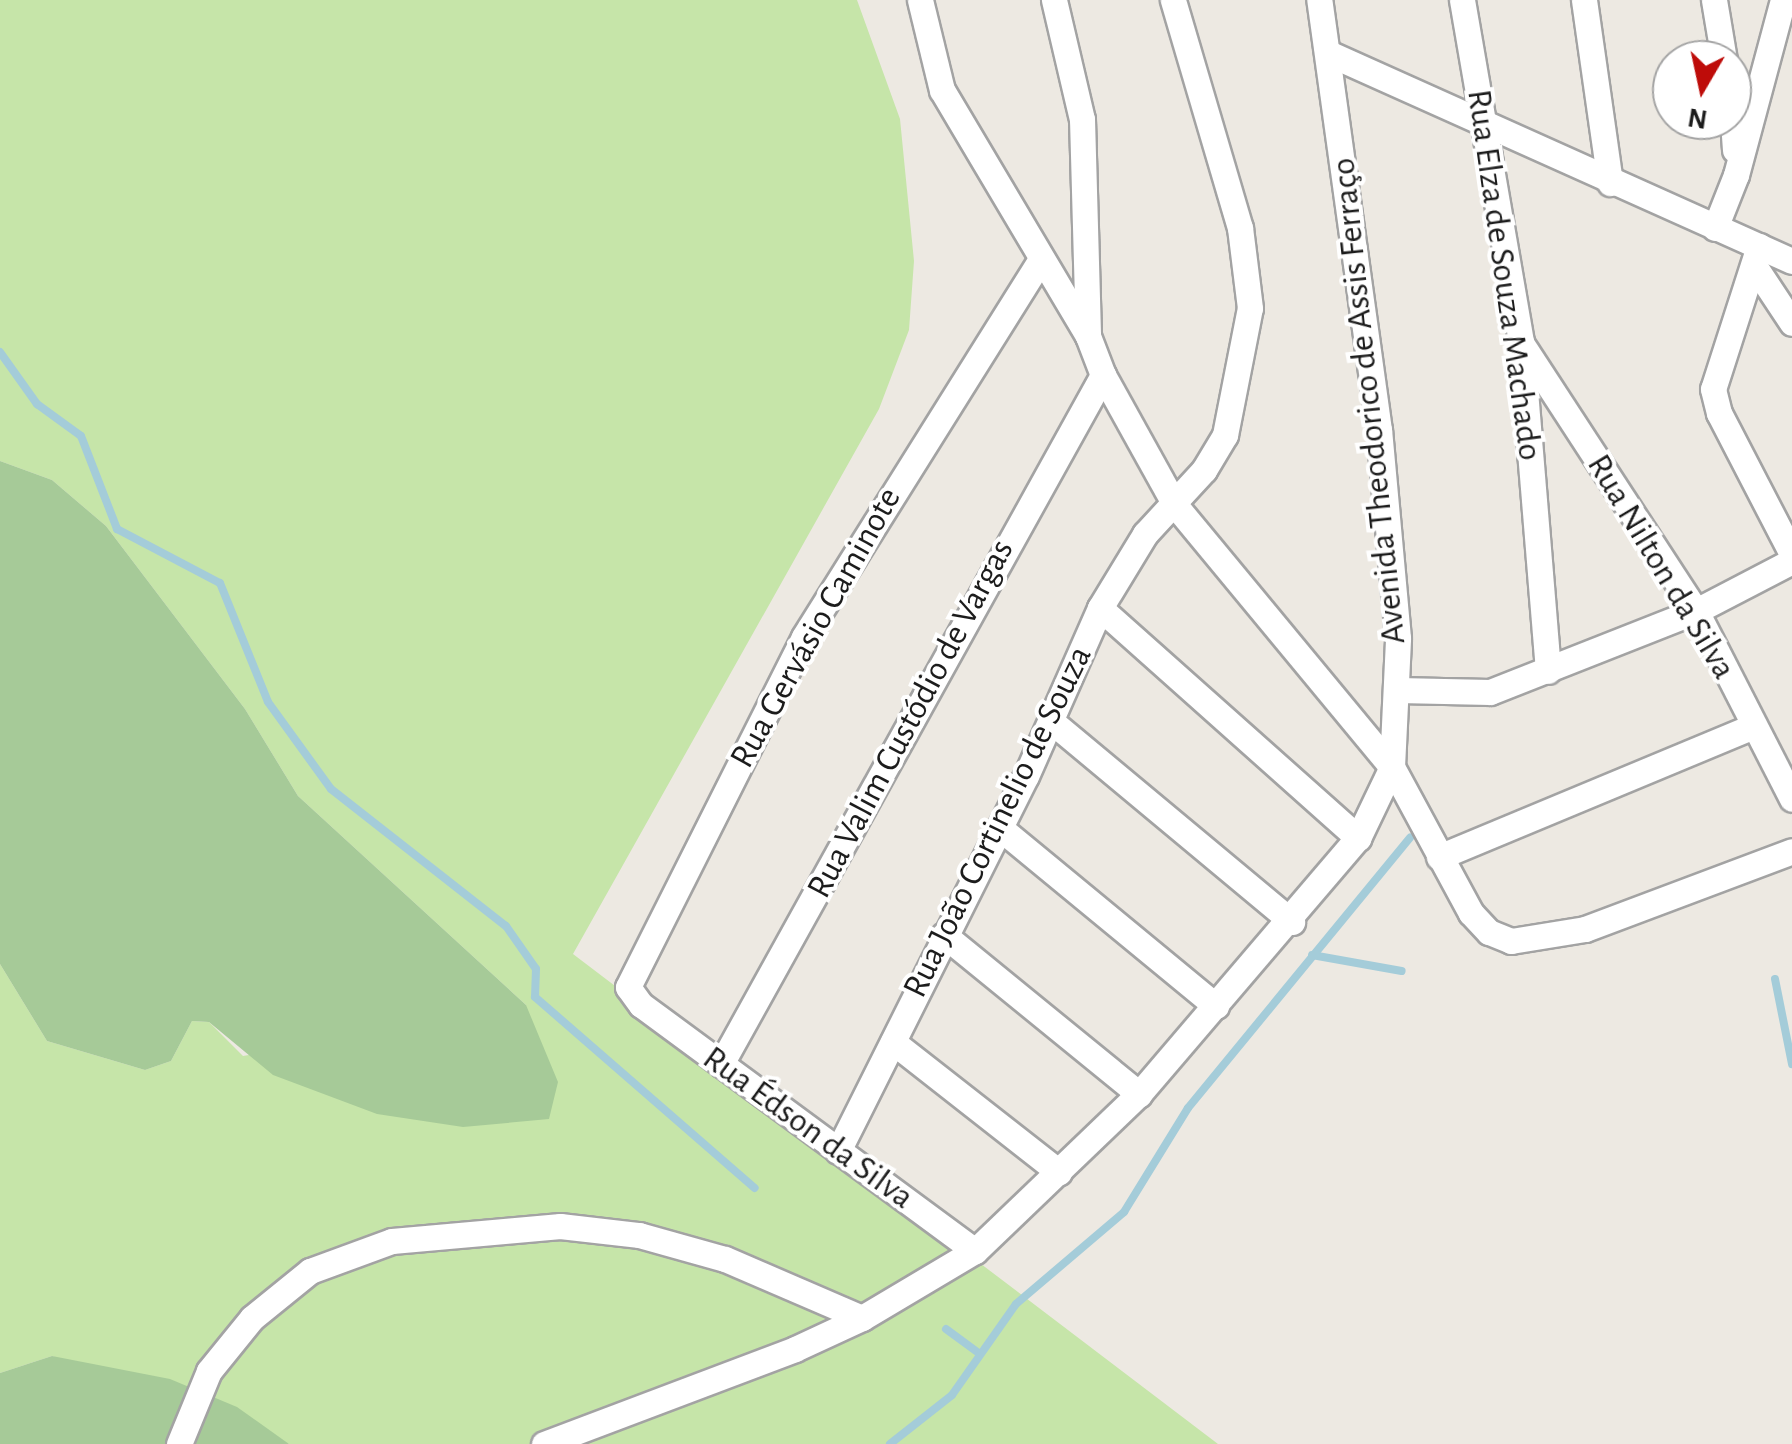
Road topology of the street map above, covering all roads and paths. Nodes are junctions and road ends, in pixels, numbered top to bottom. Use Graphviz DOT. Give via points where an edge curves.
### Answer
graph roads {
  1 [pos="920,0"];
  2 [pos="1054,0"];
  3 [pos="1172,0"];
  4 [pos="1319,0"];
  5 [pos="1462,0"];
  6 [pos="1584,0"];
  7 [pos="1714,0"];
  8 [pos="1783,0"];
  9 [pos="1721,40"];
  10 [pos="1328,52"];
  11 [pos="1484,122"];
  12 [pos="1734,140"];
  13 [pos="1736,175"];
  14 [pos="1610,184"];
  15 [pos="1715,228"];
  16 [pos="1757,257"];
  17 [pos="1792,261"];
  18 [pos="1039,262"];
  19 [pos="1792,323"];
  20 [pos="1088,336"];
  21 [pos="1521,342"];
  22 [pos="1102,375"];
  23 [pos="1175,505"];
  24 [pos="1792,558"];
  25 [pos="1100,608"];
  26 [pos="1696,611"];
  27 [pos="1548,672"];
  28 [pos="1398,690"];
  29 [pos="1051,721"];
  30 [pos="1753,726"];
  31 [pos="1392,767"];
  32 [pos="1792,799"];
  33 [pos="1000,828"];
  34 [pos="1358,838"];
  35 [pos="1792,851"];
  36 [pos="1439,857"];
  37 [pos="1292,922"];
  38 [pos="944,935"];
  39 [pos="640,1005"];
  40 [pos="1216,1006"];
  41 [pos="893,1042"];
  42 [pos="721,1064"];
  43 [pos="1138,1094"];
  44 [pos="838,1151"];
  45 [pos="1059,1172"];
  46 [pos="975,1251"];
  47 [pos="862,1318"];
  48 [pos="179,1444"];
  49 [pos="544,1444"];
  1 -- 18 [label="street" via="942,90"];
  2 -- 20 [label="street" via="1082,119"];
  3 -- 23 [label="street, Rua João Cortinelio de Souza" via="1240,228 1250,308 1225,435"];
  4 -- 10 [label="street, Avenida Theodorico de Assis Ferraço"];
  5 -- 11 [label="street, Rua Elza de Souza Machado"];
  6 -- 14 [label="street"];
  7 -- 9 [label="street"];
  8 -- 13 [label="street"];
  10 -- 11 [label="street"];
  10 -- 28 [label="street, Avenida Theodorico de Assis Ferraço" via="1379,430"];
  11 -- 14 [label="street"];
  11 -- 21 [label="street, Rua Elza de Souza Machado"];
  12 -- 13 [label="street"];
  13 -- 15 [label="street"];
  14 -- 15 [label="street"];
  15 -- 16 [label="street"];
  16 -- 17 [label="street"];
  16 -- 19 [label="street"];
  16 -- 24 [label="street" via="1714,389 1719,413"];
  18 -- 20 [label="street"];
  18 -- 39 [label="street, Rua Gervásio Caminote" via="804,637 630,974 628,987"];
  20 -- 22 [label="street"];
  21 -- 26 [label="street, Rua Nilton da Silva"];
  21 -- 27 [label="street, Rua Elza de Souza Machado"];
  22 -- 23 [label="street"];
  22 -- 42 [label="street, Rua Valim Custódio de Vargas"];
  23 -- 25 [label="street, Rua João Cortinelio de Souza" via="1145,534"];
  23 -- 31 [label="street"];
  24 -- 26 [label="street"];
  25 -- 29 [label="street, Rua João Cortinelio de Souza"];
  25 -- 34 [label="street"];
  26 -- 27 [label="street"];
  26 -- 30 [label="street, Rua Nilton da Silva"];
  27 -- 28 [label="street" via="1490,692"];
  28 -- 31 [label="street, Avenida Theodorico de Assis Ferraço"];
  29 -- 33 [label="street, Rua João Cortinelio de Souza"];
  29 -- 37 [label="street"];
  30 -- 32 [label="street, Rua Nilton da Silva"];
  30 -- 36 [label="street"];
  31 -- 34 [label="street, Avenida Theodorico de Assis Ferraço"];
  31 -- 36 [label="street"];
  33 -- 38 [label="street, Rua João Cortinelio de Souza"];
  33 -- 40 [label="street"];
  34 -- 37 [label="street, Avenida Theodorico de Assis Ferraço"];
  35 -- 36 [label="street" via="1585,929 1511,941 1489,932 1471,913"];
  37 -- 40 [label="street, Avenida Theodorico de Assis Ferraço"];
  38 -- 41 [label="street, Rua João Cortinelio de Souza"];
  38 -- 43 [label="street"];
  39 -- 42 [label="street, Rua Édson da Silva"];
  40 -- 43 [label="street, Avenida Theodorico de Assis Ferraço"];
  41 -- 44 [label="street, Rua João Cortinelio de Souza"];
  41 -- 45 [label="street"];
  42 -- 44 [label="street, Rua Édson da Silva"];
  43 -- 45 [label="street, Avenida Theodorico de Assis Ferraço"];
  44 -- 46 [label="street, Rua Édson da Silva"];
  45 -- 46 [label="street, Avenida Theodorico de Assis Ferraço"];
  46 -- 47 [label="street, Avenida Theodorico de Assis Ferraço"];
  47 -- 48 [label="street" via="725,1259 639,1235 560,1226 392,1241 310,1271 252,1318 209,1372"];
  47 -- 49 [label="street, Avenida Theodorico de Assis Ferraço"];
}
